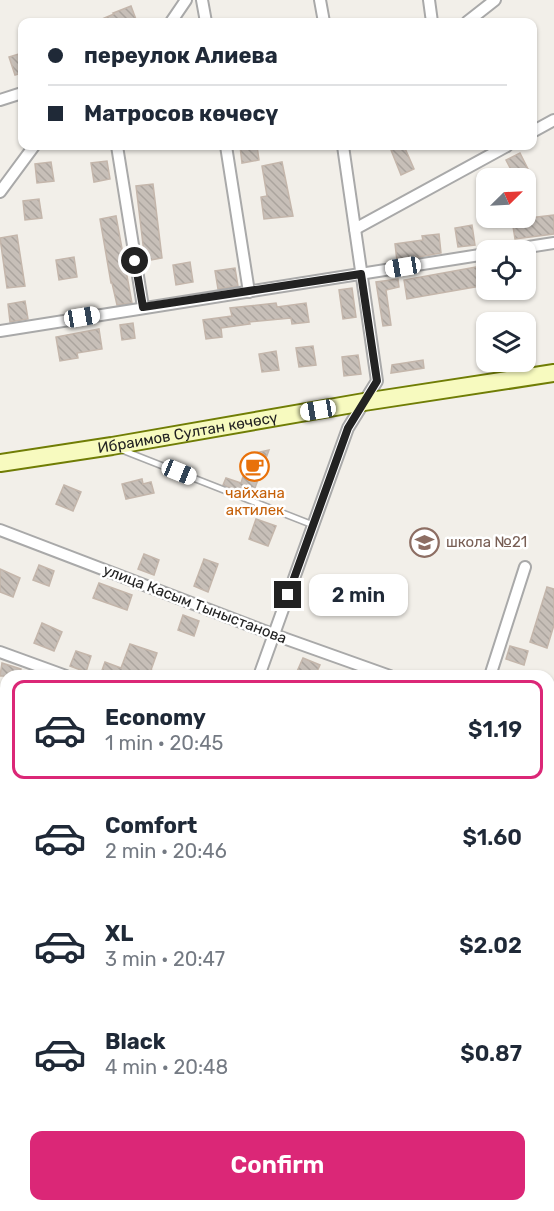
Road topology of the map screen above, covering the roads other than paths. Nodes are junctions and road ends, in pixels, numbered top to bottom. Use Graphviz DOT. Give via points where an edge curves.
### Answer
graph roads {
  1 [pos="186,0"];
  2 [pos="202,0"];
  3 [pos="320,0"];
  4 [pos="429,0"];
  5 [pos="495,0"];
  6 [pos="174,18"];
  7 [pos="205,18"];
  8 [pos="323,18"];
  9 [pos="431,18"];
  10 [pos="472,18"];
  11 [pos="18,94"];
  12 [pos="0,100"];
  13 [pos="554,120"];
  14 [pos="537,129"];
  15 [pos="31,150"];
  16 [pos="118,150"];
  17 [pos="227,150"];
  18 [pos="344,150"];
  19 [pos="500,150"];
  20 [pos="0,192"];
  21 [pos="355,229"];
  22 [pos="554,243"];
  23 [pos="536,246"];
  24 [pos="476,256"];
  25 [pos="361,274"];
  26 [pos="249,292"];
  27 [pos="143,307"];
  28 [pos="0,330"];
  29 [pos="554,374"];
  30 [pos="364,402"];
  31 [pos="112,446"];
  32 [pos="0,463"];
  33 [pos="313,525"];
  34 [pos="0,530"];
  35 [pos="525,567"];
  36 [pos="275,635"];
  37 [pos="0,652"];
  38 [pos="50,670"];
  39 [pos="261,670"];
  40 [pos="373,670"];
  41 [pos="492,670"];
  1 -- 6 [label="street"];
  2 -- 7 [label="street"];
  3 -- 8 [label="street"];
  4 -- 9 [label="street"];
  5 -- 10 [label="street"];
  11 -- 12 [label="street"];
  13 -- 14 [label="street"];
  15 -- 20 [label="street"];
  16 -- 27 [label="street"];
  17 -- 26 [label="street"];
  18 -- 21 [label="street"];
  19 -- 21 [label="street"];
  21 -- 25 [label="street"];
  22 -- 23 [label="street"];
  24 -- 25 [label="street"];
  25 -- 26 [label="street"];
  25 -- 30 [label="street" via="377,381"];
  26 -- 27 [label="street"];
  27 -- 28 [label="street"];
  29 -- 30 [label="main road, Ибраимов Султан көчөсү"];
  30 -- 31 [label="main road, Ибраимов Султан көчөсү"];
  30 -- 33 [label="street" via="348,428"];
  31 -- 32 [label="main road, Ибраимов Султан көчөсү"];
  31 -- 33 [label="lane"];
  33 -- 36 [label="street"];
  34 -- 36 [label="street, улица Касым Тыныстанова"];
  35 -- 41 [label="street"];
  36 -- 39 [label="street"];
  36 -- 40 [label="street, улица Касым Тыныстанова"];
  37 -- 38 [label="street"];
}
